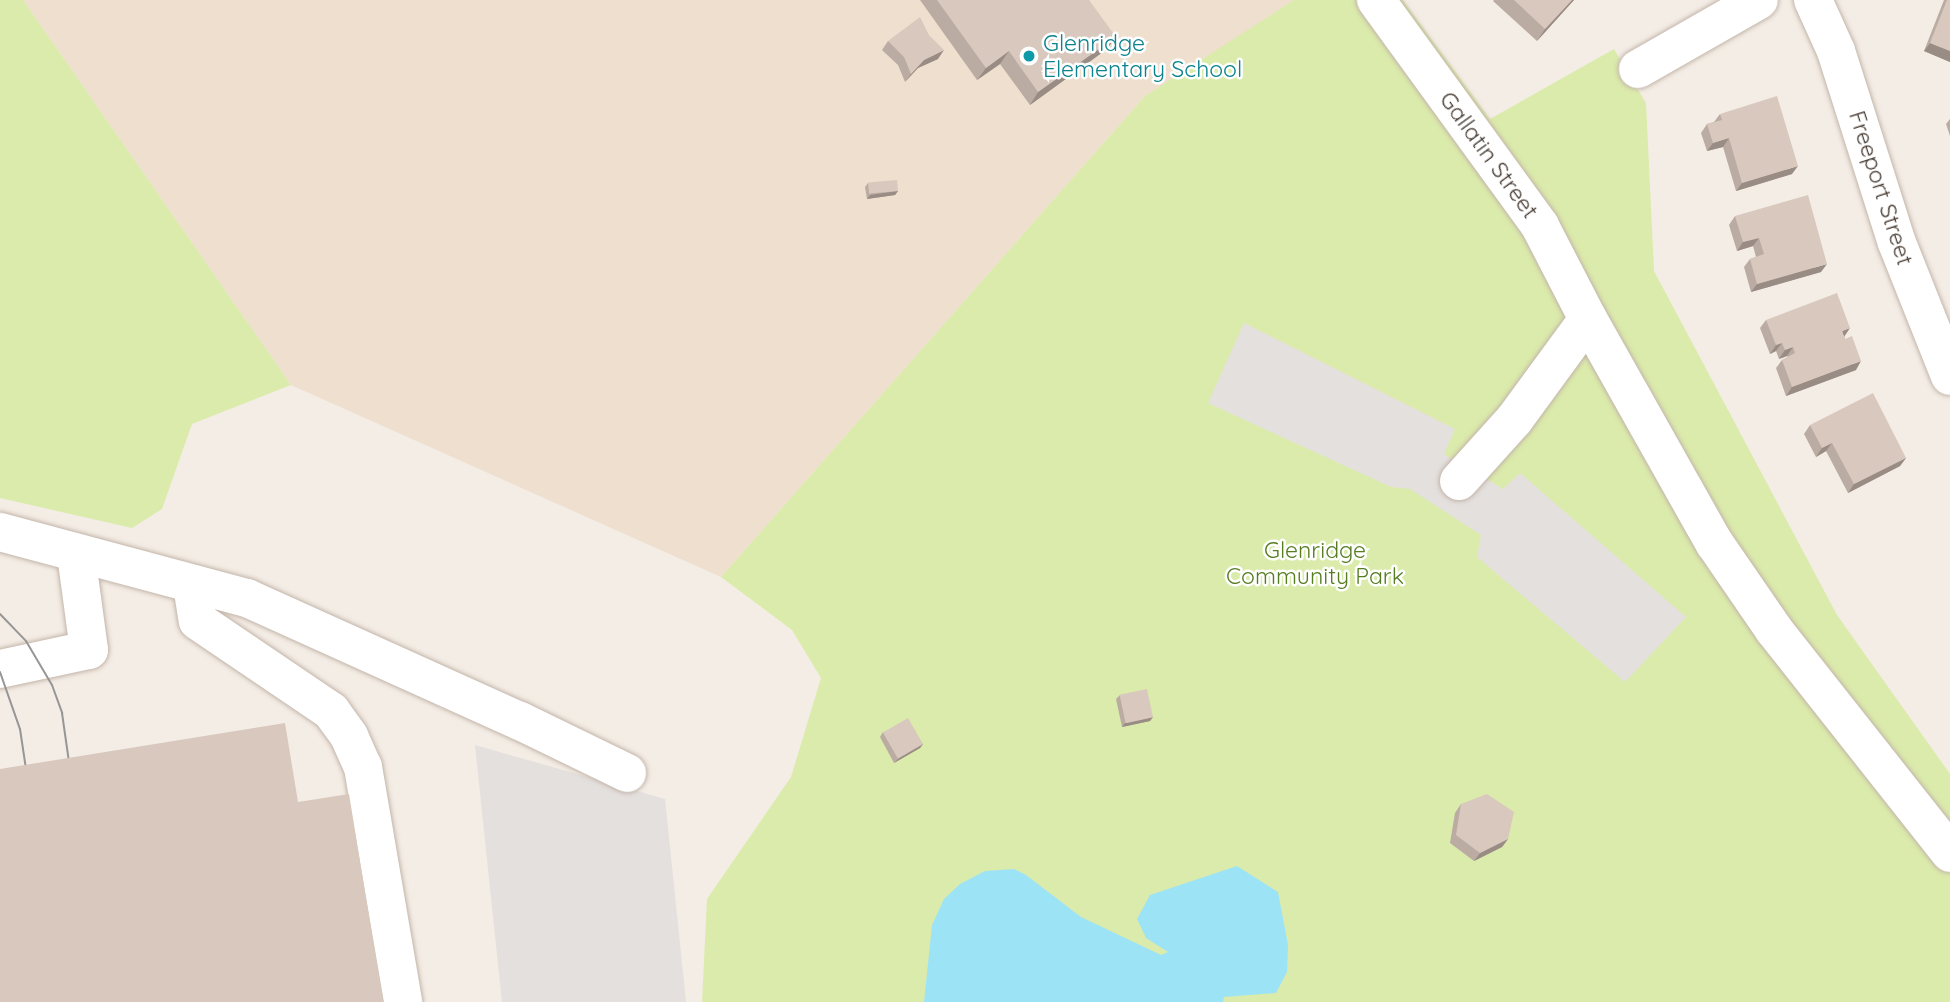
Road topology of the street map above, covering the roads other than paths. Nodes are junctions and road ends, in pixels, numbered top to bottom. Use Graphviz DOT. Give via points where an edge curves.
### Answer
graph roads {
  1 [pos="1376,0"];
  2 [pos="1759,0"];
  3 [pos="1813,0"];
  4 [pos="1638,69"];
  5 [pos="1588,320"];
  6 [pos="1950,376"];
  7 [pos="1459,481"];
  8 [pos="0,532"];
  9 [pos="76,554"];
  10 [pos="192,585"];
  11 [pos="0,669"];
  12 [pos="627,774"];
  13 [pos="1950,853"];
  14 [pos="403,1002"];
  1 -- 5 [label="street, Gallatin Street" via="1540,226"];
  2 -- 4 [label="street"];
  3 -- 6 [label="street, Freeport Street" via="1836,51 1897,243"];
  5 -- 7 [label="street" via="1514,420"];
  5 -- 13 [label="street, Gallatin Street" via="1715,544 1774,630"];
  8 -- 9 [label="street"];
  9 -- 10 [label="street"];
  9 -- 11 [label="street" via="89,650"];
  10 -- 12 [label="street" via="247,598"];
  10 -- 14 [label="street" via="198,621 331,711 349,736 363,767"];
}
